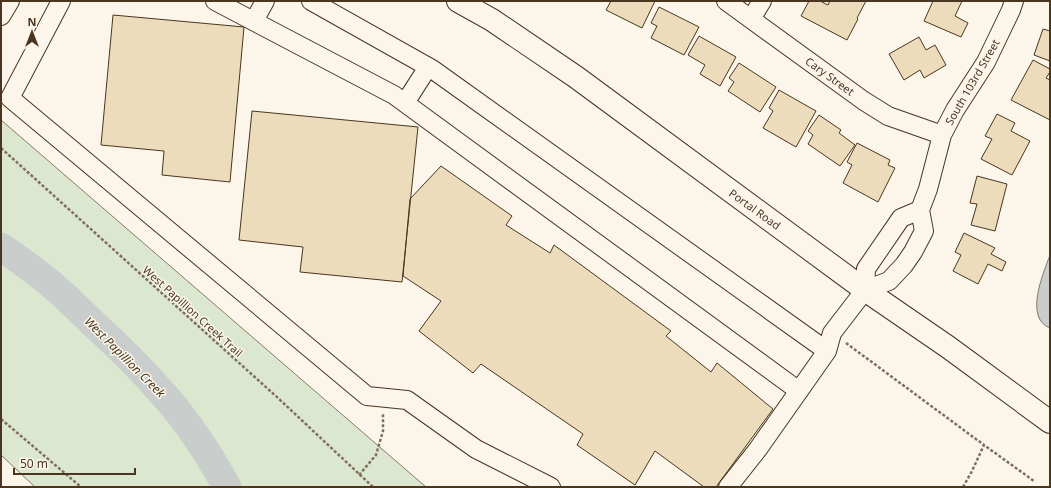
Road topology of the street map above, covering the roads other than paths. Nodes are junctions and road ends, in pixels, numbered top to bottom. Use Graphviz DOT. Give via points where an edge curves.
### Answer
graph roads {
  1 [pos="10,1"];
  2 [pos="61,1"];
  3 [pos="215,1"];
  4 [pos="264,1"];
  5 [pos="311,1"];
  6 [pos="458,1"];
  7 [pos="726,1"];
  8 [pos="762,1"];
  9 [pos="1014,1"];
  10 [pos="1,16"];
  11 [pos="751,19"];
  12 [pos="254,21"];
  13 [pos="428,67"];
  14 [pos="6,95"];
  15 [pos="405,103"];
  16 [pos="942,135"];
  17 [pos="920,210"];
  18 [pos="865,290"];
  19 [pos="827,351"];
  20 [pos="799,391"];
  21 [pos="1050,422"];
  22 [pos="551,487"];
  23 [pos="728,487"];
  1 -- 10 [label="street"];
  2 -- 14 [label="street"];
  3 -- 12 [label="street"];
  4 -- 12 [label="street"];
  5 -- 13 [label="street"];
  6 -- 18 [label="main road, Portal Road" via="492,20 576,77"];
  7 -- 11 [label="street, Cary Street"];
  8 -- 11 [label="street"];
  9 -- 16 [label="street, South 103rd Street" via="986,62"];
  11 -- 16 [label="street, Cary Street" via="888,116"];
  12 -- 15 [label="street"];
  13 -- 15 [label="street"];
  13 -- 19 [label="street"];
  14 -- 22 [label="street" via="367,396 407,400 476,449"];
  15 -- 20 [label="street"];
  16 -- 17 [label="street, South 103rd Street"];
  17 -- 18 [label="street" via="901,218 866,269"];
  17 -- 18 [label="street" via="924,231 913,252 889,281"];
  18 -- 19 [label="street" via="832,333"];
  18 -- 21 [label="main road, Portal Road"];
  19 -- 20 [label="street"];
  20 -- 23 [label="street"];
}
